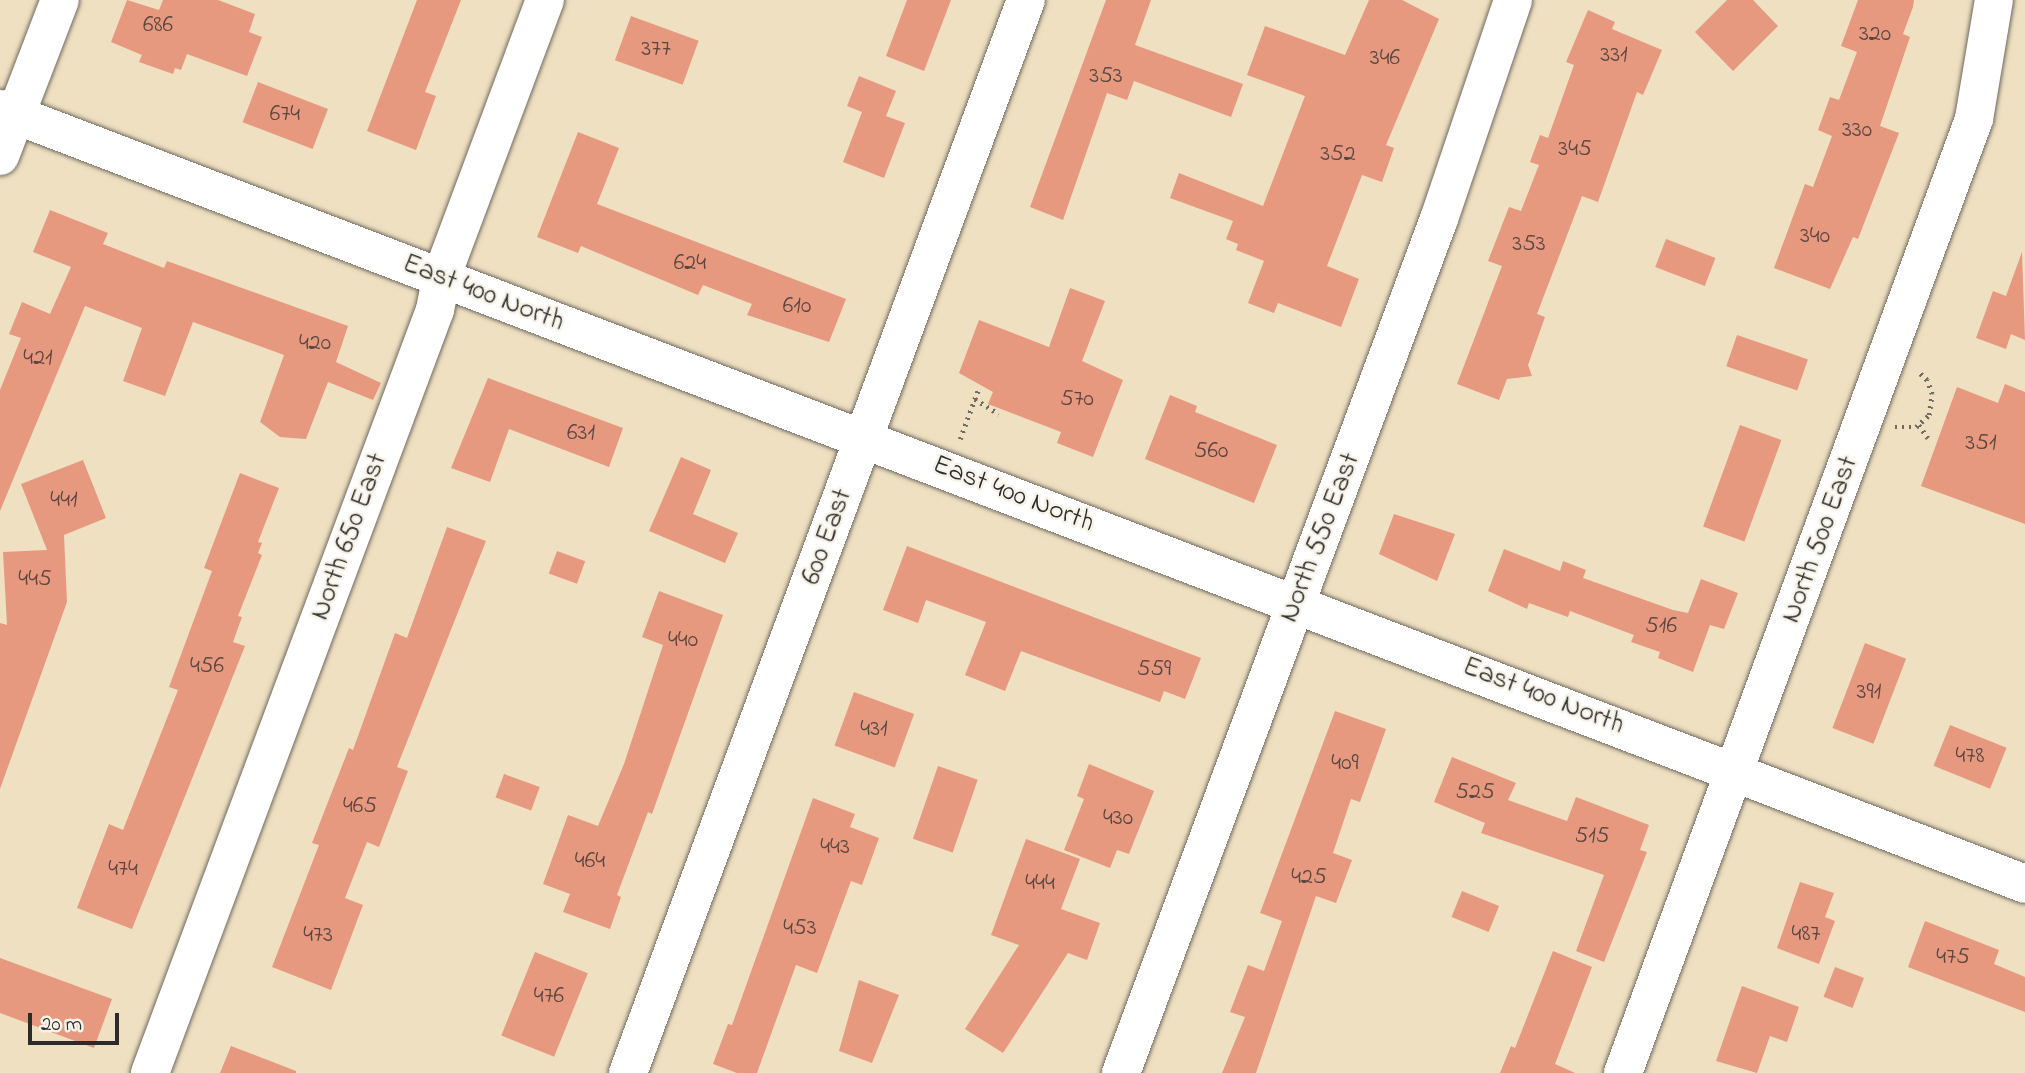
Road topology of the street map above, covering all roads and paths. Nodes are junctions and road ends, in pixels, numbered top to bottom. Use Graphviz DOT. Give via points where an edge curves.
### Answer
graph roads {
  1 [pos="60,0"];
  2 [pos="545,0"];
  3 [pos="1026,0"];
  4 [pos="1513,0"];
  5 [pos="1994,0"];
  6 [pos="8,112"];
  7 [pos="0,156"];
  8 [pos="441,278"];
  9 [pos="1913,368"];
  10 [pos="978,390"];
  11 [pos="975,399"];
  12 [pos="999,414"];
  13 [pos="1865,417"];
  14 [pos="1919,425"];
  15 [pos="865,438"];
  16 [pos="1928,438"];
  17 [pos="960,439"];
  18 [pos="1297,603"];
  19 [pos="1736,772"];
  20 [pos="2024,881"];
  21 [pos="150,1073"];
  22 [pos="628,1073"];
  23 [pos="1121,1073"];
  24 [pos="1623,1073"];
  1 -- 6 [label="street"];
  2 -- 8 [label="street, North 650 East"];
  3 -- 15 [label="street, 600 East"];
  4 -- 18 [label="street, North 550 East" via="1467,143"];
  5 -- 13 [label="street, North 500 East" via="1974,119"];
  6 -- 7 [label="street"];
  6 -- 8 [label="street, East 400 North"];
  8 -- 15 [label="street, East 400 North"];
  8 -- 21 [label="street, North 650 East" via="430,323"];
  9 -- 14 [label="path" via="1927,380 1932,394 1929,415"];
  10 -- 11 [label="path"];
  11 -- 12 [label="path"];
  11 -- 17 [label="path"];
  13 -- 14 [label="path" via="1904,429"];
  13 -- 19 [label="street, North 500 East"];
  14 -- 16 [label="path"];
  15 -- 18 [label="street, East 400 North"];
  15 -- 22 [label="street, 600 East"];
  18 -- 19 [label="street, East 400 North"];
  18 -- 23 [label="street, North 550 East"];
  19 -- 20 [label="street, East 400 North"];
  19 -- 24 [label="street, North 500 East"];
}
